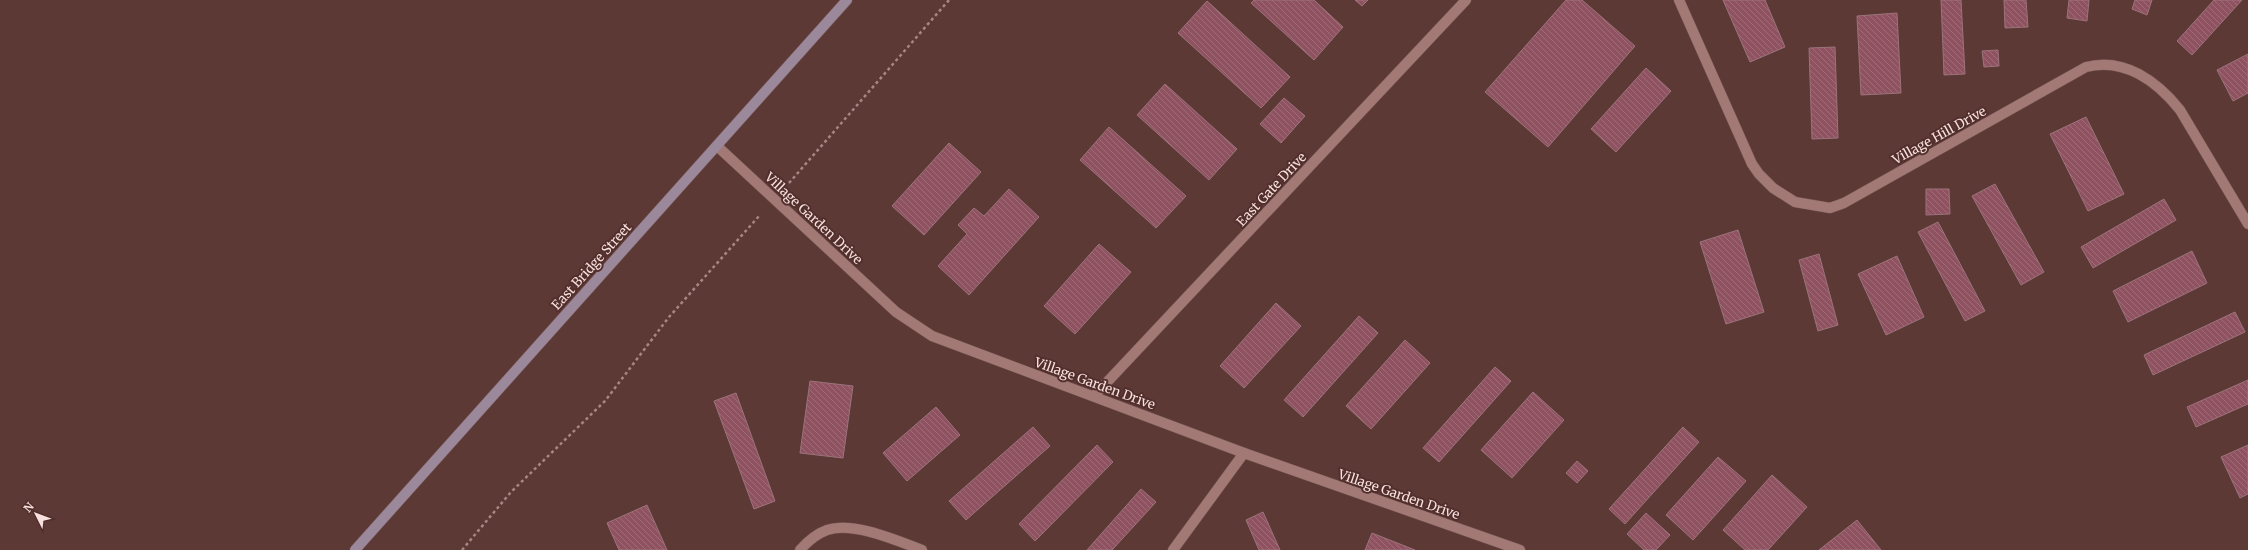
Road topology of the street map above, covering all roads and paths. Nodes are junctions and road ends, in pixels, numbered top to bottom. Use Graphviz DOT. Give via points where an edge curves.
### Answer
graph roads {
  1 [pos="847,0"];
  2 [pos="949,0"];
  3 [pos="1466,0"];
  4 [pos="1679,0"];
  5 [pos="717,146"];
  6 [pos="775,199"];
  7 [pos="2248,224"];
  8 [pos="1094,396"];
  9 [pos="1244,453"];
  10 [pos="355,550"];
  11 [pos="462,550"];
  12 [pos="800,550"];
  13 [pos="922,550"];
  14 [pos="1173,550"];
  15 [pos="1520,550"];
  1 -- 5 [label="main road, East Bridge Street"];
  2 -- 6 [label="path"];
  3 -- 8 [label="street, East Gate Drive"];
  4 -- 7 [label="street, Village Hill Drive" via="1752,164 1773,188 1796,202 1830,208 1844,203 2095,64 2124,66 2145,77 2170,98 2180,110"];
  5 -- 6 [label="street, Village Garden Drive"];
  5 -- 10 [label="main road, East Bridge Street"];
  6 -- 8 [label="street, Village Garden Drive" via="896,312 932,336"];
  6 -- 11 [label="path" via="669,317 605,401 511,492"];
  8 -- 9 [label="street, Village Garden Drive"];
  9 -- 14 [label="street"];
  9 -- 15 [label="street, Village Garden Drive"];
  12 -- 13 [label="street" via="811,538 828,529 839,528 856,529"];
}
